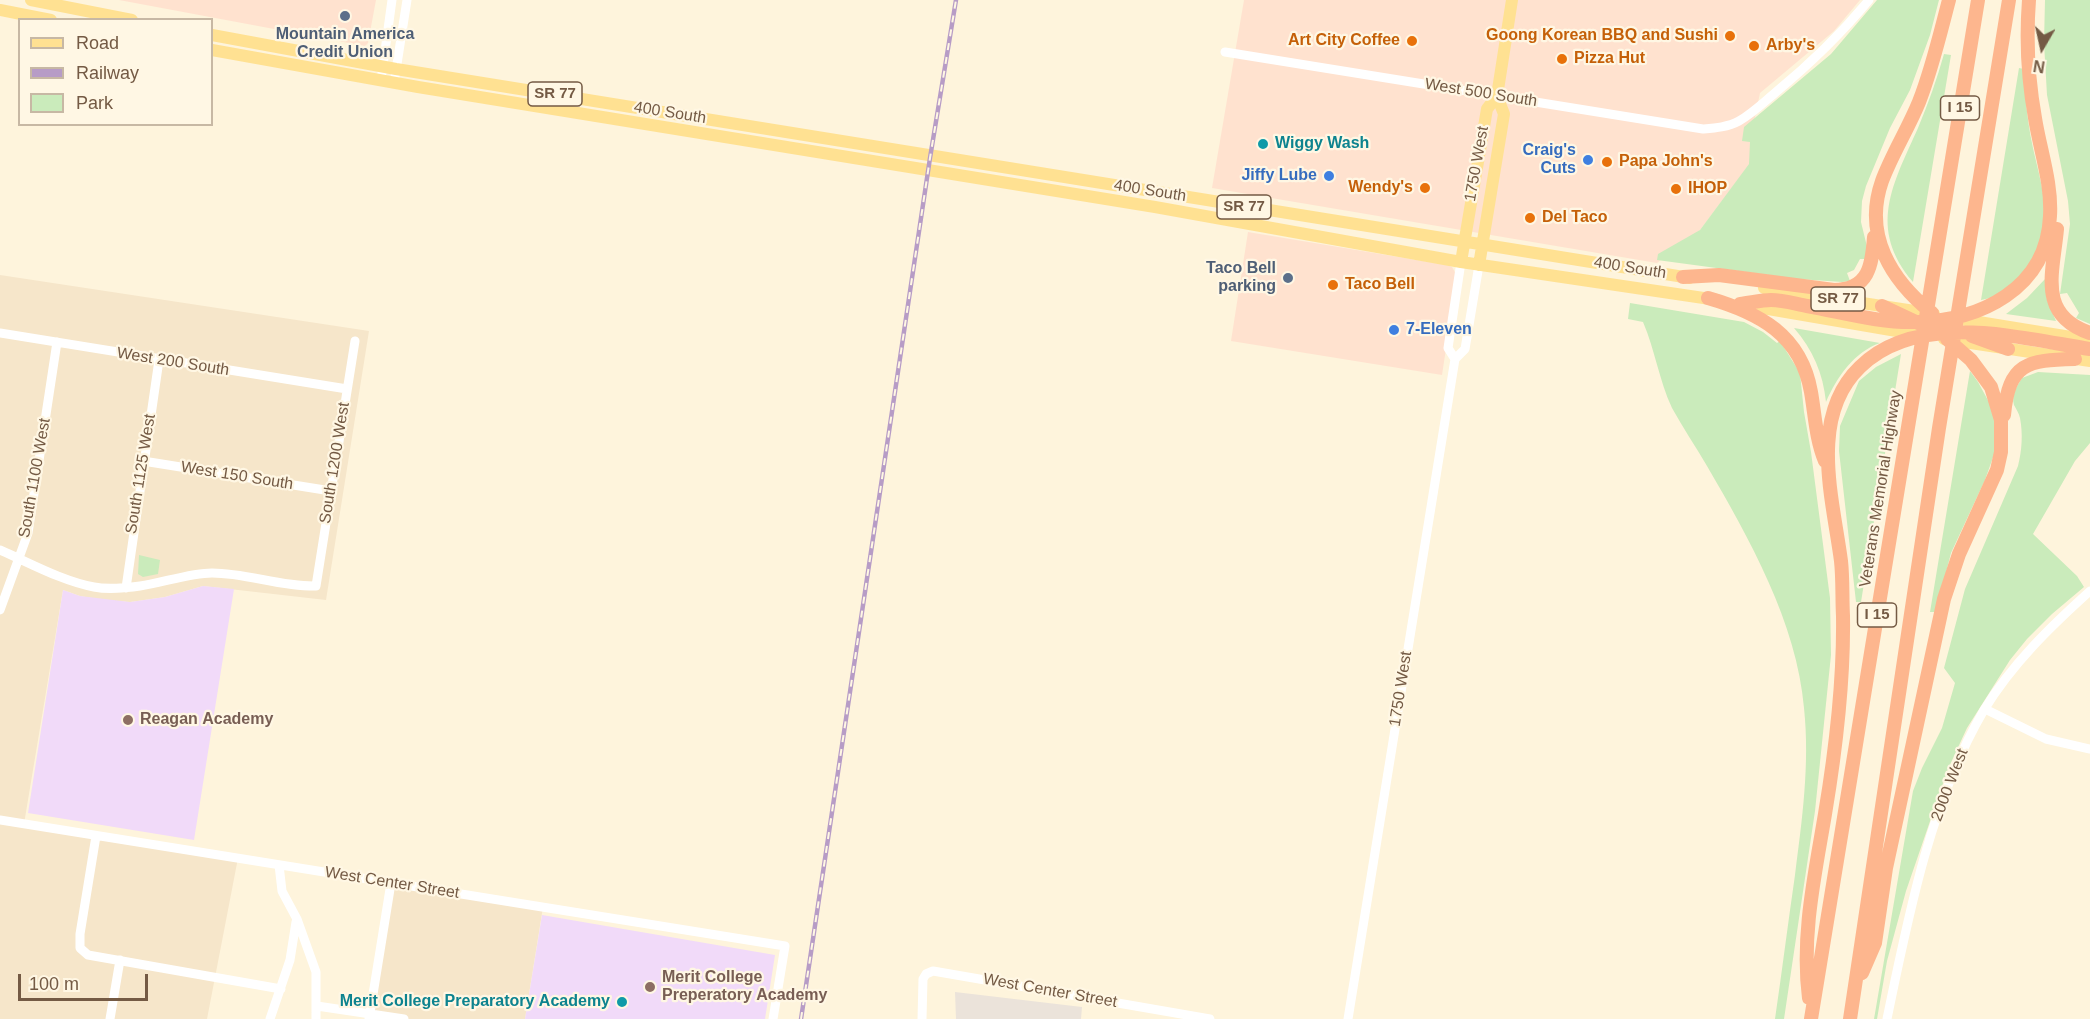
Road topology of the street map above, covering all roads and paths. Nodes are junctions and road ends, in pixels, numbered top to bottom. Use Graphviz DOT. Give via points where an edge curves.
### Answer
graph roads {
  1 [pos="31,0"];
  2 [pos="392,0"];
  3 [pos="407,0"];
  4 [pos="1512,0"];
  5 [pos="1869,0"];
  6 [pos="1949,0"];
  7 [pos="1978,0"];
  8 [pos="2009,0"];
  9 [pos="2030,0"];
  10 [pos="0,10"];
  11 [pos="41,18"];
  12 [pos="122,18"];
  13 [pos="213,35"];
  14 [pos="213,50"];
  15 [pos="1225,52"];
  16 [pos="390,67"];
  17 [pos="387,81"];
  18 [pos="1497,96"];
  19 [pos="2038,133"];
  20 [pos="1876,220"];
  21 [pos="1464,242"];
  22 [pos="1483,244"];
  23 [pos="1461,262"];
  24 [pos="1479,265"];
  25 [pos="1683,277"];
  26 [pos="1708,298"];
  27 [pos="1740,304"];
  28 [pos="1882,306"];
  29 [pos="1900,324"];
  30 [pos="1941,327"];
  31 [pos="1982,330"];
  32 [pos="0,333"];
  33 [pos="2090,333"];
  34 [pos="2090,340"];
  35 [pos="355,341"];
  36 [pos="57,342"];
  37 [pos="2008,349"];
  38 [pos="2090,349"];
  39 [pos="1455,359"];
  40 [pos="2075,359"];
  41 [pos="159,360"];
  42 [pos="2090,361"];
  43 [pos="347,389"];
  44 [pos="2002,429"];
  45 [pos="143,460"];
  46 [pos="1828,468"];
  47 [pos="331,491"];
  48 [pos="0,550"];
  49 [pos="20,559"];
  50 [pos="126,588"];
  51 [pos="2090,591"];
  52 [pos="0,610"];
  53 [pos="1985,709"];
  54 [pos="2090,749"];
  55 [pos="0,820"];
  56 [pos="96,836"];
  57 [pos="279,865"];
  58 [pos="391,883"];
  59 [pos="297,920"];
  60 [pos="120,960"];
  61 [pos="1856,985"];
  62 [pos="281,989"];
  63 [pos="317,1006"];
  64 [pos="369,1016"];
  65 [pos="1811,1016"];
  66 [pos="110,1019"];
  67 [pos="270,1019"];
  68 [pos="316,1019"];
  69 [pos="404,1019"];
  70 [pos="773,1019"];
  71 [pos="922,1019"];
  72 [pos="1210,1019"];
  73 [pos="1347,1019"];
  74 [pos="1850,1019"];
  75 [pos="1887,1019"];
  1 -- 12 [label="main road"];
  2 -- 16 [label="street"];
  3 -- 16 [label="street"];
  4 -- 18 [label="main road"];
  5 -- 18 [label="street, West 500 South" via="1819,54 1760,105 1737,122 1721,127 1703,129"];
  6 -- 20 [label="highway" via="1922,92 1882,181"];
  7 -- 65 [label="highway, Veterans Memorial Highway / I 15"];
  8 -- 61 [label="highway, I 15" via="1939,428"];
  9 -- 19 [label="highway" via="2028,66"];
  10 -- 11 [label="main road"];
  13 -- 16 [label="main road, 400 South / SR 77"];
  14 -- 17 [label="main road, 400 South / SR 77"];
  15 -- 18 [label="street, West 500 South"];
  16 -- 17 [label="street"];
  16 -- 21 [label="main road, 400 South / SR 77"];
  17 -- 23 [label="main road, 400 South / SR 77"];
  18 -- 21 [label="main road, 1750 West" via="1487,109"];
  18 -- 22 [label="main road, 1750 West" via="1504,114"];
  19 -- 31 [label="highway" via="2050,196 2045,245 2035,267"];
  19 -- 33 [label="highway" via="2049,168 2057,218 2053,301 2067,322"];
  20 -- 25 [label="highway" via="1871,267 1861,281 1846,289 1719,275"];
  20 -- 30 [label="highway" via="1882,252 1891,270"];
  21 -- 22 [label="main road, 400 South / SR 77"];
  21 -- 23 [label="main road, 1750 West"];
  22 -- 24 [label="main road, 1750 West"];
  22 -- 25 [label="main road, 400 South / SR 77"];
  23 -- 24 [label="main road, 400 South / SR 77"];
  23 -- 39 [label="street, 1750 West" via="1448,348"];
  24 -- 26 [label="main road, 400 South / SR 77"];
  24 -- 39 [label="street, 1750 West" via="1464,349"];
  25 -- 28 [label="main road, 400 South / SR 77"];
  26 -- 27 [label="main road, 400 South / SR 77"];
  26 -- 46 [label="highway" via="1756,317 1790,342 1807,377"];
  27 -- 29 [label="highway" via="1772,300"];
  28 -- 29 [label="highway"];
  29 -- 30 [label="highway"];
  29 -- 30 [label="main road"];
  29 -- 30 [label="highway" via="1920,322"];
  29 -- 46 [label="highway" via="1841,392 1830,422"];
  30 -- 31 [label="highway"];
  30 -- 31 [label="main road"];
  30 -- 31 [label="highway" via="1963,332"];
  30 -- 44 [label="highway" via="1976,366 1995,395"];
  31 -- 34 [label="main road"];
  31 -- 37 [label="highway"];
  31 -- 38 [label="highway"];
  32 -- 36 [label="street, West 200 South"];
  35 -- 43 [label="street, South 1200 West"];
  36 -- 41 [label="street, West 200 South"];
  36 -- 49 [label="street, South 1100 West" via="28,533"];
  37 -- 40 [label="main road"];
  39 -- 73 [label="street, 1750 West"];
  40 -- 42 [label="main road"];
  40 -- 44 [label="highway" via="2035,363 2017,371 2006,392"];
  41 -- 43 [label="street, West 200 South"];
  41 -- 45 [label="street, South 1125 West"];
  43 -- 47 [label="street, South 1200 West"];
  44 -- 61 [label="highway" via="1997,470 1959,554 1944,599 1891,845 1875,943"];
  45 -- 47 [label="street, West 150 South"];
  45 -- 50 [label="street, South 1125 West"];
  46 -- 65 [label="highway" via="1841,565 1843,654 1837,734 1809,920 1807,970"];
  47 -- 50 [label="street, South 1200 West" via="316,586 209,573"];
  48 -- 49 [label="street"];
  49 -- 50 [label="street" via="81,584"];
  49 -- 52 [label="street, South 1100 West"];
  51 -- 53 [label="street, 2000 West" via="2034,645"];
  53 -- 54 [label="street" via="2046,739"];
  53 -- 75 [label="street, 2000 West" via="1943,797"];
  55 -- 56 [label="street, West Center Street"];
  56 -- 57 [label="street, West Center Street"];
  56 -- 60 [label="street" via="80,948 88,955"];
  57 -- 58 [label="street, West Center Street"];
  57 -- 59 [label="street" via="282,891"];
  58 -- 64 [label="street"];
  58 -- 70 [label="street, West Center Street" via="785,946"];
  59 -- 62 [label="street"];
  59 -- 63 [label="street" via="316,972"];
  60 -- 62 [label="street"];
  60 -- 66 [label="street"];
  61 -- 74 [label="highway, I 15"];
  62 -- 67 [label="street"];
  63 -- 64 [label="street"];
  63 -- 68 [label="street"];
  64 -- 69 [label="street"];
  71 -- 72 [label="street, West Center Street" via="923,979 933,971"];
}
